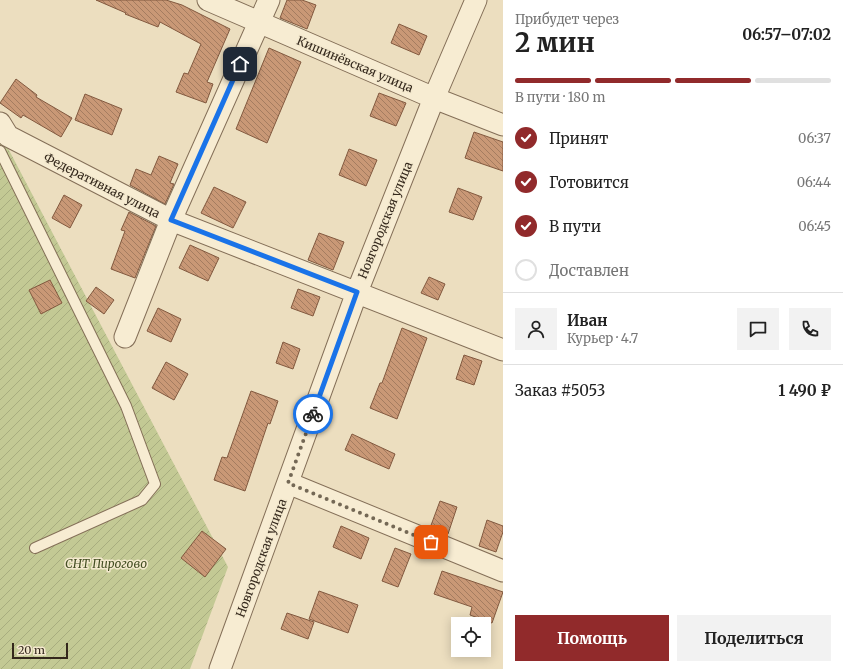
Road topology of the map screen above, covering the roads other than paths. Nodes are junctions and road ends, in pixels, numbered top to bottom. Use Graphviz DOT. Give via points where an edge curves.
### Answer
graph roads {
  1 [pos="208,0"];
  2 [pos="269,0"];
  3 [pos="476,0"];
  4 [pos="259,22"];
  5 [pos="434,98"];
  6 [pos="0,123"];
  7 [pos="503,125"];
  8 [pos="0,151"];
  9 [pos="171,220"];
  10 [pos="357,292"];
  11 [pos="125,337"];
  12 [pos="503,350"];
  13 [pos="288,483"];
  14 [pos="35,548"];
  15 [pos="503,571"];
  16 [pos="220,669"];
  1 -- 4 [label="street, Кишинёвская улица"];
  2 -- 4 [label="street"];
  3 -- 5 [label="street, Новгородская улица"];
  4 -- 5 [label="street, Кишинёвская улица"];
  4 -- 9 [label="street"];
  5 -- 7 [label="street, Кишинёвская улица"];
  5 -- 10 [label="street, Новгородская улица"];
  6 -- 9 [label="street, Федеративная улица" via="8,136"];
  8 -- 14 [label="lane" via="126,406 155,484 142,500"];
  9 -- 10 [label="street, Федеративная улица"];
  9 -- 11 [label="street"];
  10 -- 12 [label="street, Федеративная улица"];
  10 -- 13 [label="street, Новгородская улица"];
  13 -- 15 [label="street"];
  13 -- 16 [label="street, Новгородская улица"];
}
